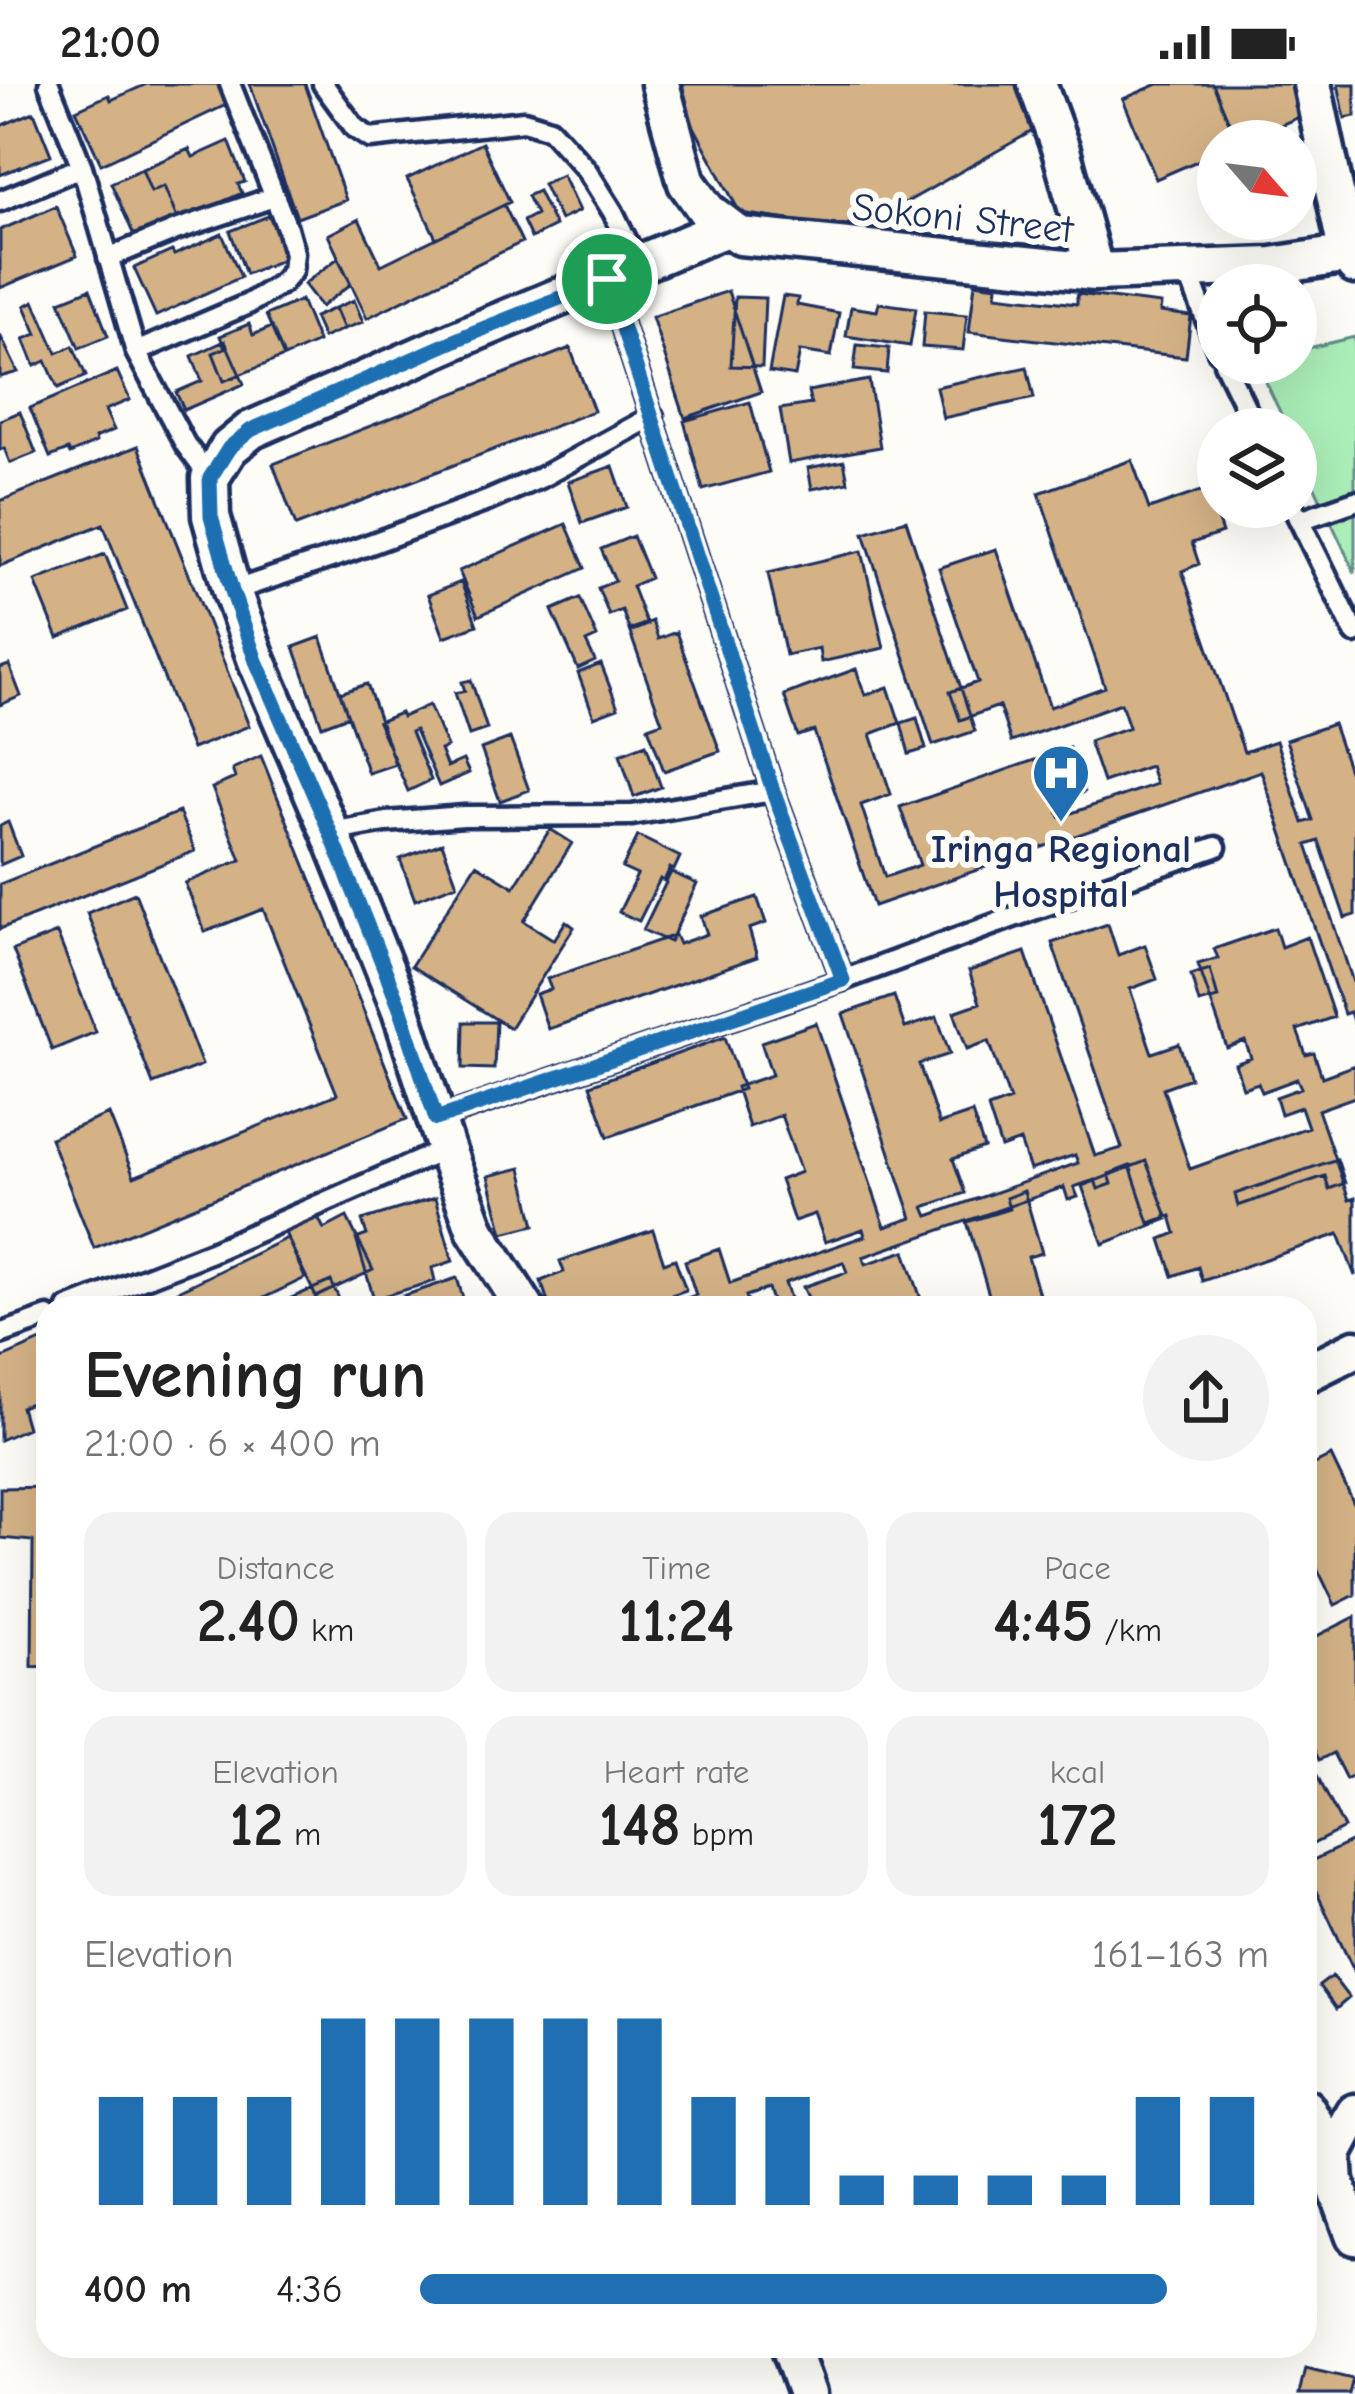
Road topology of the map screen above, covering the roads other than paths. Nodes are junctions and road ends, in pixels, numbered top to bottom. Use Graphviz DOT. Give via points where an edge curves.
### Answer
graph roads {
  1 [pos="49,84"];
  2 [pos="230,84"];
  3 [pos="323,84"];
  4 [pos="660,84"];
  5 [pos="1037,84"];
  6 [pos="1312,84"];
  7 [pos="82,167"];
  8 [pos="274,197"];
  9 [pos="0,201"];
  10 [pos="728,227"];
  11 [pos="1353,257"];
  12 [pos="109,258"];
  13 [pos="1187,270"];
  14 [pos="1095,272"];
  15 [pos="623,273"];
  16 [pos="1197,296"];
  17 [pos="136,352"];
  18 [pos="653,416"];
  19 [pos="210,478"];
  20 [pos="1355,501"];
  21 [pos="1317,509"];
  22 [pos="1304,528"];
  23 [pos="232,591"];
  24 [pos="1355,633"];
  25 [pos="773,791"];
  26 [pos="330,832"];
  27 [pos="1216,848"];
  28 [pos="843,980"];
  29 [pos="441,1134"];
  30 [pos="99,1296"];
  31 [pos="517,1296"];
  32 [pos="36,1321"];
  33 [pos="0,1334"];
  34 [pos="1355,1349"];
  35 [pos="1317,1368"];
  36 [pos="1355,2114"];
  37 [pos="1317,2128"];
  38 [pos="1333,2154"];
  39 [pos="1355,2236"];
  40 [pos="800,2358"];
  41 [pos="807,2394"];
  1 -- 7 [label="lane"];
  2 -- 8 [label="lane"];
  3 -- 15 [label="lane" via="370,138 524,121 550,130 613,212"];
  4 -- 10 [label="street" via="687,183"];
  5 -- 14 [label="street"];
  6 -- 11 [label="street"];
  7 -- 9 [label="lane"];
  7 -- 12 [label="lane"];
  8 -- 12 [label="lane"];
  8 -- 17 [label="lane" via="294,254 282,283"];
  10 -- 14 [label="street, Sokoni Street" via="740,236"];
  10 -- 15 [label="street"];
  11 -- 13 [label="street, Sokoni Street"];
  12 -- 17 [label="lane"];
  13 -- 14 [label="street, Sokoni Street"];
  13 -- 16 [label="lane"];
  15 -- 18 [label="lane"];
  15 -- 19 [label="street" via="251,430"];
  17 -- 19 [label="lane"];
  18 -- 23 [label="lane" via="487,501"];
  18 -- 25 [label="lane"];
  19 -- 23 [label="street" via="211,516"];
  20 -- 21 [label="lane"];
  22 -- 24 [label="lane"];
  23 -- 26 [label="street"];
  25 -- 26 [label="lane" via="632,815 485,815"];
  25 -- 28 [label="lane"];
  26 -- 29 [label="street"];
  27 -- 28 [label="lane"];
  28 -- 29 [label="lane"];
  29 -- 30 [label="lane" via="211,1252"];
  29 -- 31 [label="street" via="476,1231"];
  32 -- 33 [label="lane"];
  34 -- 35 [label="street"];
  36 -- 38 [label="street"];
  37 -- 38 [label="street"];
  38 -- 39 [label="street"];
  40 -- 41 [label="street"];
}
